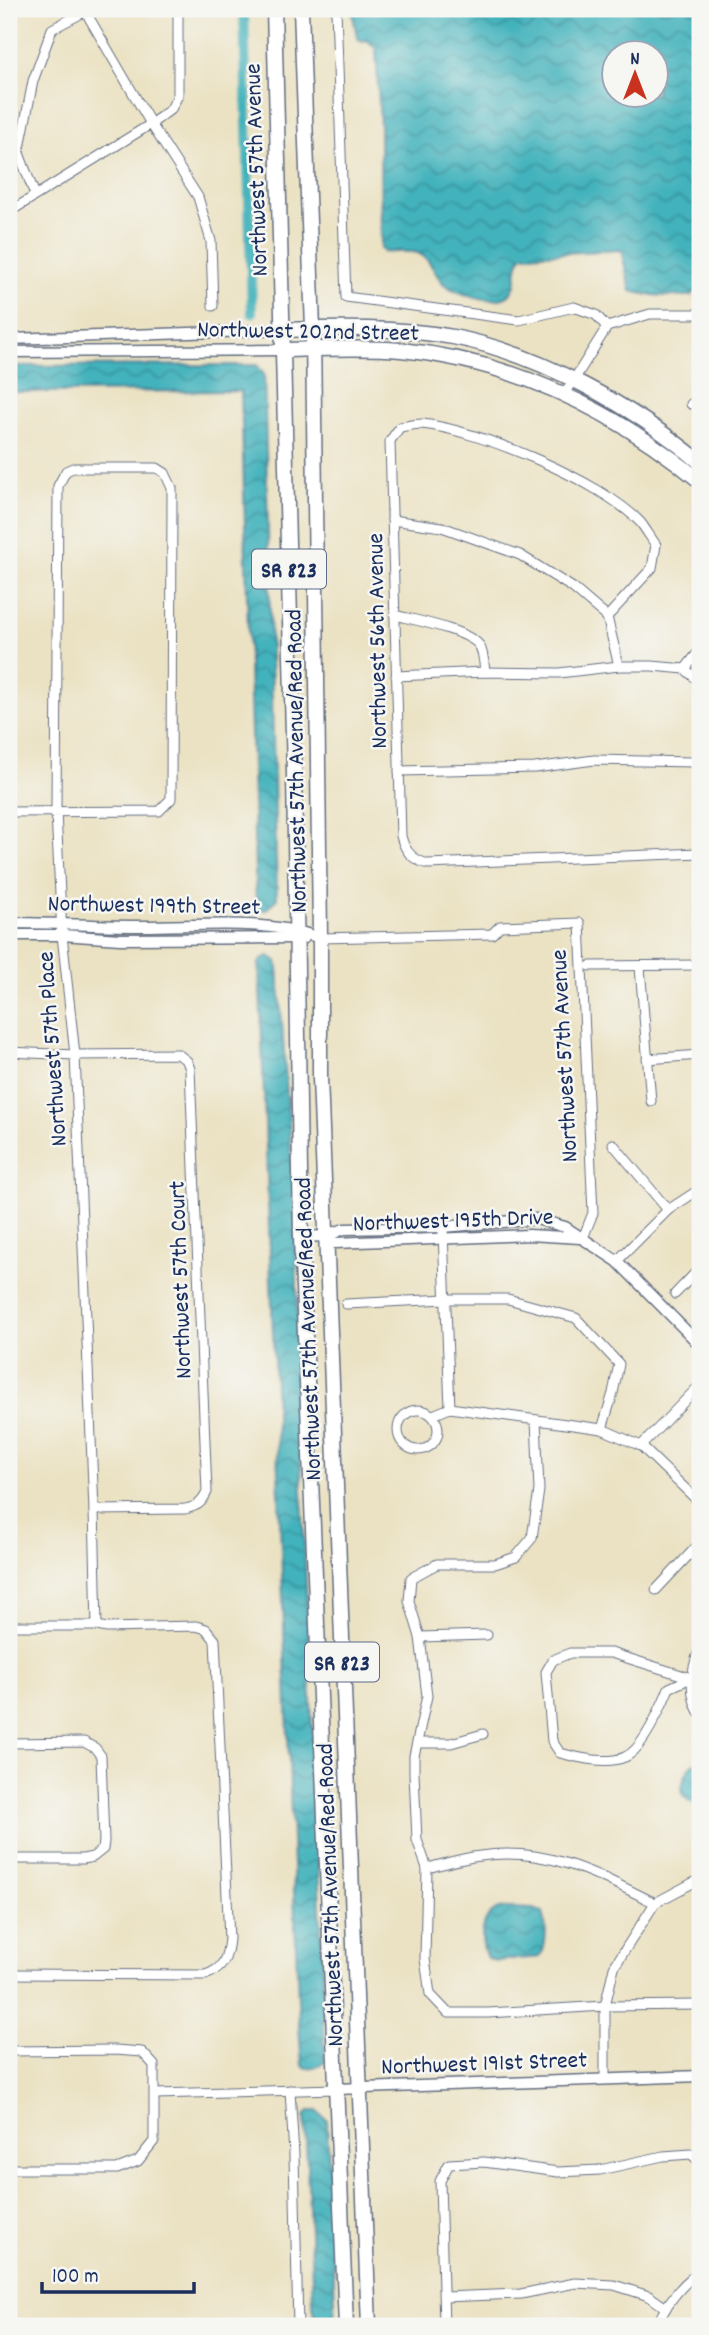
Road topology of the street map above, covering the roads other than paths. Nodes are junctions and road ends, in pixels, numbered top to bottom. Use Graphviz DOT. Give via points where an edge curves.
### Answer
graph roads {
  1 [pos="178,9"];
  2 [pos="274,9"];
  3 [pos="301,9"];
  4 [pos="336,9"];
  5 [pos="84,10"];
  6 [pos="151,124"];
  7 [pos="35,195"];
  8 [pos="9,212"];
  9 [pos="212,306"];
  10 [pos="700,314"];
  11 [pos="607,327"];
  12 [pos="313,329"];
  13 [pos="282,330"];
  14 [pos="9,339"];
  15 [pos="313,349"];
  16 [pos="283,350"];
  17 [pos="9,352"];
  18 [pos="574,380"];
  19 [pos="565,394"];
  20 [pos="700,462"];
  21 [pos="700,481"];
  22 [pos="392,520"];
  23 [pos="395,615"];
  24 [pos="607,617"];
  25 [pos="700,650"];
  26 [pos="619,666"];
  27 [pos="685,669"];
  28 [pos="485,672"];
  29 [pos="396,676"];
  30 [pos="700,682"];
  31 [pos="700,760"];
  32 [pos="399,771"];
  33 [pos="9,812"];
  34 [pos="56,812"];
  35 [pos="700,853"];
  36 [pos="9,923"];
  37 [pos="62,929"];
  38 [pos="296,933"];
  39 [pos="9,935"];
  40 [pos="320,938"];
  41 [pos="700,965"];
  42 [pos="590,967"];
  43 [pos="640,967"];
  44 [pos="9,1052"];
  45 [pos="75,1055"];
  46 [pos="700,1055"];
  47 [pos="647,1059"];
  48 [pos="652,1101"];
  49 [pos="613,1144"];
  50 [pos="700,1189"];
  51 [pos="668,1210"];
  52 [pos="443,1227"];
  53 [pos="326,1236"];
  54 [pos="300,1237"];
  55 [pos="583,1238"];
  56 [pos="444,1240"];
  57 [pos="617,1261"];
  58 [pos="700,1268"];
  59 [pos="675,1294"];
  60 [pos="447,1299"];
  61 [pos="346,1304"];
  62 [pos="700,1345"];
  63 [pos="700,1385"];
  64 [pos="450,1408"];
  65 [pos="433,1415"];
  66 [pos="536,1420"];
  67 [pos="602,1429"];
  68 [pos="641,1446"];
  69 [pos="700,1503"];
  70 [pos="94,1510"];
  71 [pos="700,1543"];
  72 [pos="656,1590"];
  73 [pos="9,1626"];
  74 [pos="97,1626"];
  75 [pos="487,1635"];
  76 [pos="420,1637"];
  77 [pos="700,1648"];
  78 [pos="691,1678"];
  79 [pos="700,1714"];
  80 [pos="483,1734"];
  81 [pos="9,1743"];
  82 [pos="418,1743"];
  83 [pos="9,1859"];
  84 [pos="427,1868"];
  85 [pos="700,1879"];
  86 [pos="654,1903"];
  87 [pos="9,1974"];
  88 [pos="700,2005"];
  89 [pos="605,2006"];
  90 [pos="9,2051"];
  91 [pos="700,2076"];
  92 [pos="605,2078"];
  93 [pos="359,2088"];
  94 [pos="336,2089"];
  95 [pos="290,2090"];
  96 [pos="156,2094"];
  97 [pos="700,2162"];
  98 [pos="9,2169"];
  99 [pos="700,2271"];
  100 [pos="444,2297"];
  101 [pos="666,2308"];
  102 [pos="298,2326"];
  103 [pos="346,2326"];
  104 [pos="369,2326"];
  105 [pos="444,2326"];
  106 [pos="657,2326"];
  1 -- 6 [label="street" via="178,95 171,109"];
  2 -- 13 [label="main road, Northwest 57th Avenue / SR 823"];
  3 -- 12 [label="main road, SR 823"];
  4 -- 11 [label="street" via="346,297 519,320 574,307 596,315"];
  5 -- 6 [label="street"];
  5 -- 7 [label="street" via="52,29 33,81 19,153"];
  6 -- 7 [label="street"];
  6 -- 9 [label="street" via="198,197 211,241"];
  7 -- 8 [label="street"];
  10 -- 11 [label="street" via="650,314"];
  11 -- 18 [label="street"];
  12 -- 13 [label="main road, Northwest 202nd Street"];
  12 -- 15 [label="main road, Northwest 57th Avenue/Red Road / SR 823"];
  12 -- 18 [label="main road, Northwest 202nd Street" via="376,328 455,338 513,354"];
  13 -- 14 [label="street, Northwest 202nd Street"];
  13 -- 16 [label="main road, Northwest 57th Avenue/Red Road / SR 823"];
  15 -- 16 [label="main road, Northwest 202nd Street"];
  15 -- 19 [label="main road, Northwest 202nd Street" via="436,355 492,367"];
  15 -- 40 [label="main road, Northwest 57th Avenue/Red Road / SR 823"];
  16 -- 17 [label="street, Northwest 202nd Street"];
  16 -- 38 [label="main road, Northwest 57th Avenue/Red Road / SR 823"];
  18 -- 19 [label="street"];
  18 -- 20 [label="main road, Northwest 202nd Street" via="665,434"];
  19 -- 21 [label="main road, Northwest 202nd Street" via="656,446"];
  22 -- 23 [label="street, Northwest 56th Avenue"];
  22 -- 24 [label="street" via="442,527 520,555 573,588"];
  22 -- 24 [label="street, Northwest 56th Avenue" via="390,441 400,427 419,424 508,446 611,500 640,522 656,545 652,568"];
  23 -- 28 [label="street" via="474,641 480,647"];
  23 -- 29 [label="street, Northwest 56th Avenue"];
  24 -- 26 [label="street"];
  25 -- 27 [label="street"];
  26 -- 27 [label="street"];
  26 -- 28 [label="street" via="559,673"];
  27 -- 30 [label="street"];
  28 -- 29 [label="street"];
  29 -- 32 [label="street, Northwest 56th Avenue"];
  31 -- 32 [label="street" via="594,760 535,768"];
  32 -- 35 [label="street, Northwest 56th Avenue" via="401,836 404,847 418,861"];
  33 -- 34 [label="street"];
  34 -- 34 [label="street, Northwest 57th Place" via="58,486 66,471 83,467 157,468 172,488 171,799 159,811"];
  34 -- 37 [label="street, Northwest 57th Place"];
  36 -- 37 [label="street, Northwest 199th Street"];
  37 -- 38 [label="street, Northwest 199th Street" via="120,939"];
  37 -- 39 [label="street, Northwest 199th Street"];
  37 -- 45 [label="street, Northwest 57th Place"];
  38 -- 40 [label="street, Northwest 199th Street"];
  38 -- 54 [label="main road, Northwest 57th Avenue/Red Road / SR 823"];
  40 -- 53 [label="main road, Northwest 57th Avenue/Red Road / SR 823"];
  40 -- 55 [label="street, Northwest 57th Avenue" via="492,934 500,926 580,922 593,1213"];
  41 -- 43 [label="street"];
  42 -- 43 [label="street"];
  43 -- 47 [label="street"];
  44 -- 45 [label="street"];
  45 -- 70 [label="street, Northwest 57th Place"];
  45 -- 70 [label="street, Northwest 57th Court" via="178,1054 190,1069 208,1492 203,1502 185,1509"];
  46 -- 47 [label="street"];
  47 -- 48 [label="street"];
  49 -- 51 [label="street"];
  50 -- 51 [label="street"];
  51 -- 57 [label="street"];
  52 -- 53 [label="street, Northwest 195th Drive" via="344,1228"];
  52 -- 55 [label="street, Northwest 195th Drive" via="537,1219"];
  52 -- 56 [label="street"];
  53 -- 54 [label="street, Northwest 195th Drive"];
  53 -- 56 [label="street, Northwest 195th Drive" via="335,1243"];
  53 -- 93 [label="main road, Northwest 57th Avenue/Red Road / SR 823"];
  54 -- 94 [label="main road, Northwest 57th Avenue/Red Road / SR 823"];
  55 -- 56 [label="street, Northwest 195th Drive" via="529,1235"];
  55 -- 57 [label="street, Northwest 195th Drive"];
  56 -- 60 [label="street"];
  57 -- 62 [label="street, Northwest 195th Drive"];
  58 -- 59 [label="street"];
  60 -- 61 [label="street"];
  60 -- 64 [label="street"];
  60 -- 67 [label="street" via="508,1299 576,1318 619,1364"];
  63 -- 68 [label="street"];
  64 -- 65 [label="street"];
  64 -- 66 [label="street"];
  65 -- 65 [label="street" via="437,1433 428,1447 416,1451 404,1446 399,1426 403,1416 415,1411"];
  66 -- 67 [label="street"];
  66 -- 76 [label="street" via="540,1490 532,1538 516,1557 495,1564 437,1564 411,1578 409,1601"];
  67 -- 68 [label="street"];
  68 -- 69 [label="street"];
  70 -- 74 [label="street, Northwest 57th Place"];
  71 -- 72 [label="street"];
  73 -- 74 [label="street"];
  74 -- 87 [label="street" via="196,1626 206,1629 215,1640 228,1955 215,1972 205,1975"];
  75 -- 76 [label="street"];
  76 -- 82 [label="street" via="427,1696"];
  77 -- 78 [label="street"];
  78 -- 78 [label="street" via="611,1653 570,1653 553,1660 546,1672 552,1741 560,1753 589,1760 623,1759 633,1753 648,1730 669,1688"];
  78 -- 79 [label="street"];
  80 -- 82 [label="street" via="451,1743"];
  81 -- 83 [label="street" via="84,1742 96,1748 101,1756 104,1841 103,1849 83,1859"];
  82 -- 84 [label="street" via="414,1773 417,1840"];
  84 -- 86 [label="street" via="481,1856 528,1854 583,1868"];
  84 -- 89 [label="street" via="425,1959 430,1994 448,2013"];
  85 -- 86 [label="street"];
  86 -- 89 [label="street" via="614,1967"];
  88 -- 89 [label="street"];
  89 -- 92 [label="street"];
  90 -- 96 [label="street" via="142,2052 154,2065"];
  91 -- 92 [label="street, Northwest 191st Street"];
  92 -- 93 [label="street, Northwest 191st Street"];
  93 -- 94 [label="street, Northwest 191st Street"];
  93 -- 104 [label="main road, Northwest 57th Avenue/Red Road / SR 823"];
  94 -- 95 [label="street, Northwest 191st Street"];
  94 -- 103 [label="main road, Northwest 57th Avenue/Red Road / SR 823"];
  95 -- 96 [label="street, Northwest 191st Street"];
  95 -- 102 [label="street"];
  96 -- 98 [label="street" via="154,2141 138,2161 117,2169"];
  97 -- 100 [label="street" via="691,2154 600,2170 558,2172 484,2162 449,2164 440,2181"];
  99 -- 101 [label="street" via="684,2283"];
  100 -- 101 [label="street" via="521,2294 575,2283 614,2285 649,2296"];
  100 -- 105 [label="street"];
  101 -- 106 [label="street"];
}
